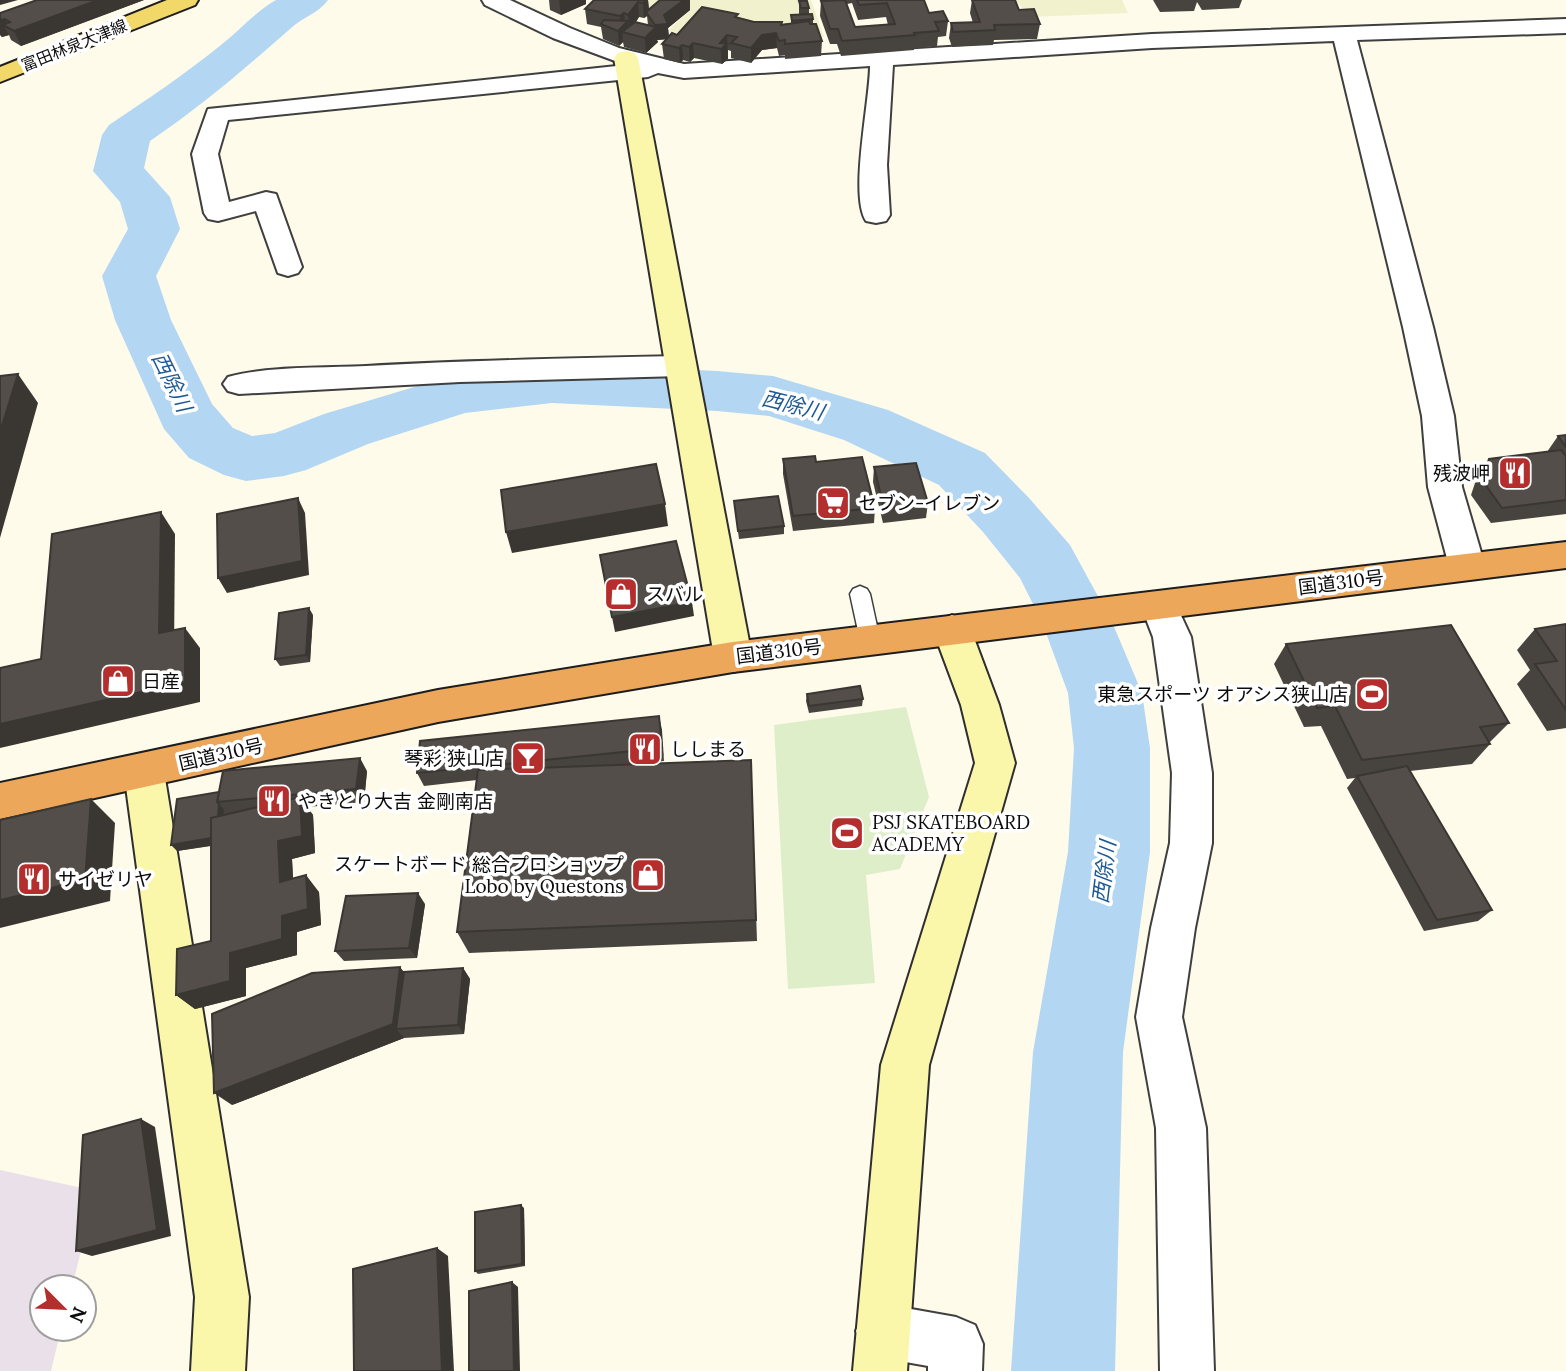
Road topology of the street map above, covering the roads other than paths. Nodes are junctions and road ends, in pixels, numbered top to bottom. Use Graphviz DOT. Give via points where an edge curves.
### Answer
graph roads {
  1 [pos="187,0"];
  2 [pos="493,0"];
  3 [pos="1566,26"];
  4 [pos="1344,34"];
  5 [pos="881,59"];
  6 [pos="627,65"];
  7 [pos="0,75"];
  8 [pos="876,215"];
  9 [pos="288,267"];
  10 [pos="681,370"];
  11 [pos="239,384"];
  12 [pos="1566,555"];
  13 [pos="1467,566"];
  14 [pos="860,594"];
  15 [pos="1149,607"];
  16 [pos="974,628"];
  17 [pos="870,640"];
  18 [pos="733,657"];
  19 [pos="144,772"];
  20 [pos="0,801"];
  21 [pos="882,1351"];
  22 [pos="218,1371"];
  23 [pos="955,1371"];
  24 [pos="1187,1371"];
  1 -- 7 [label="main road, 富田林泉大津線"];
  2 -- 6 [label="street"];
  3 -- 4 [label="street"];
  4 -- 5 [label="street"];
  4 -- 13 [label="street" via="1418,327 1438,416 1445,487"];
  5 -- 6 [label="street" via="684,71"];
  5 -- 8 [label="street" via="884,82 872,182"];
  6 -- 9 [label="street" via="217,114 205,153 218,213 266,200"];
  6 -- 10 [label="street"];
  10 -- 11 [label="street" via="514,369"];
  10 -- 18 [label="street"];
  12 -- 13 [label="highway, 国道310号"];
  13 -- 15 [label="highway, 国道310号"];
  14 -- 17 [label="lane"];
  15 -- 16 [label="highway, 国道310号"];
  15 -- 24 [label="street" via="1172,637 1192,773 1191,843 1159,1017 1181,1128"];
  16 -- 17 [label="highway, 国道310号"];
  16 -- 21 [label="street" via="980,705 995,763 905,1065"];
  17 -- 18 [label="highway, 国道310号"];
  18 -- 19 [label="highway, 国道310号" via="438,706"];
  19 -- 20 [label="highway, 国道310号"];
  19 -- 22 [label="street" via="222,1297"];
  21 -- 23 [label="street" via="956,1344"];
}
